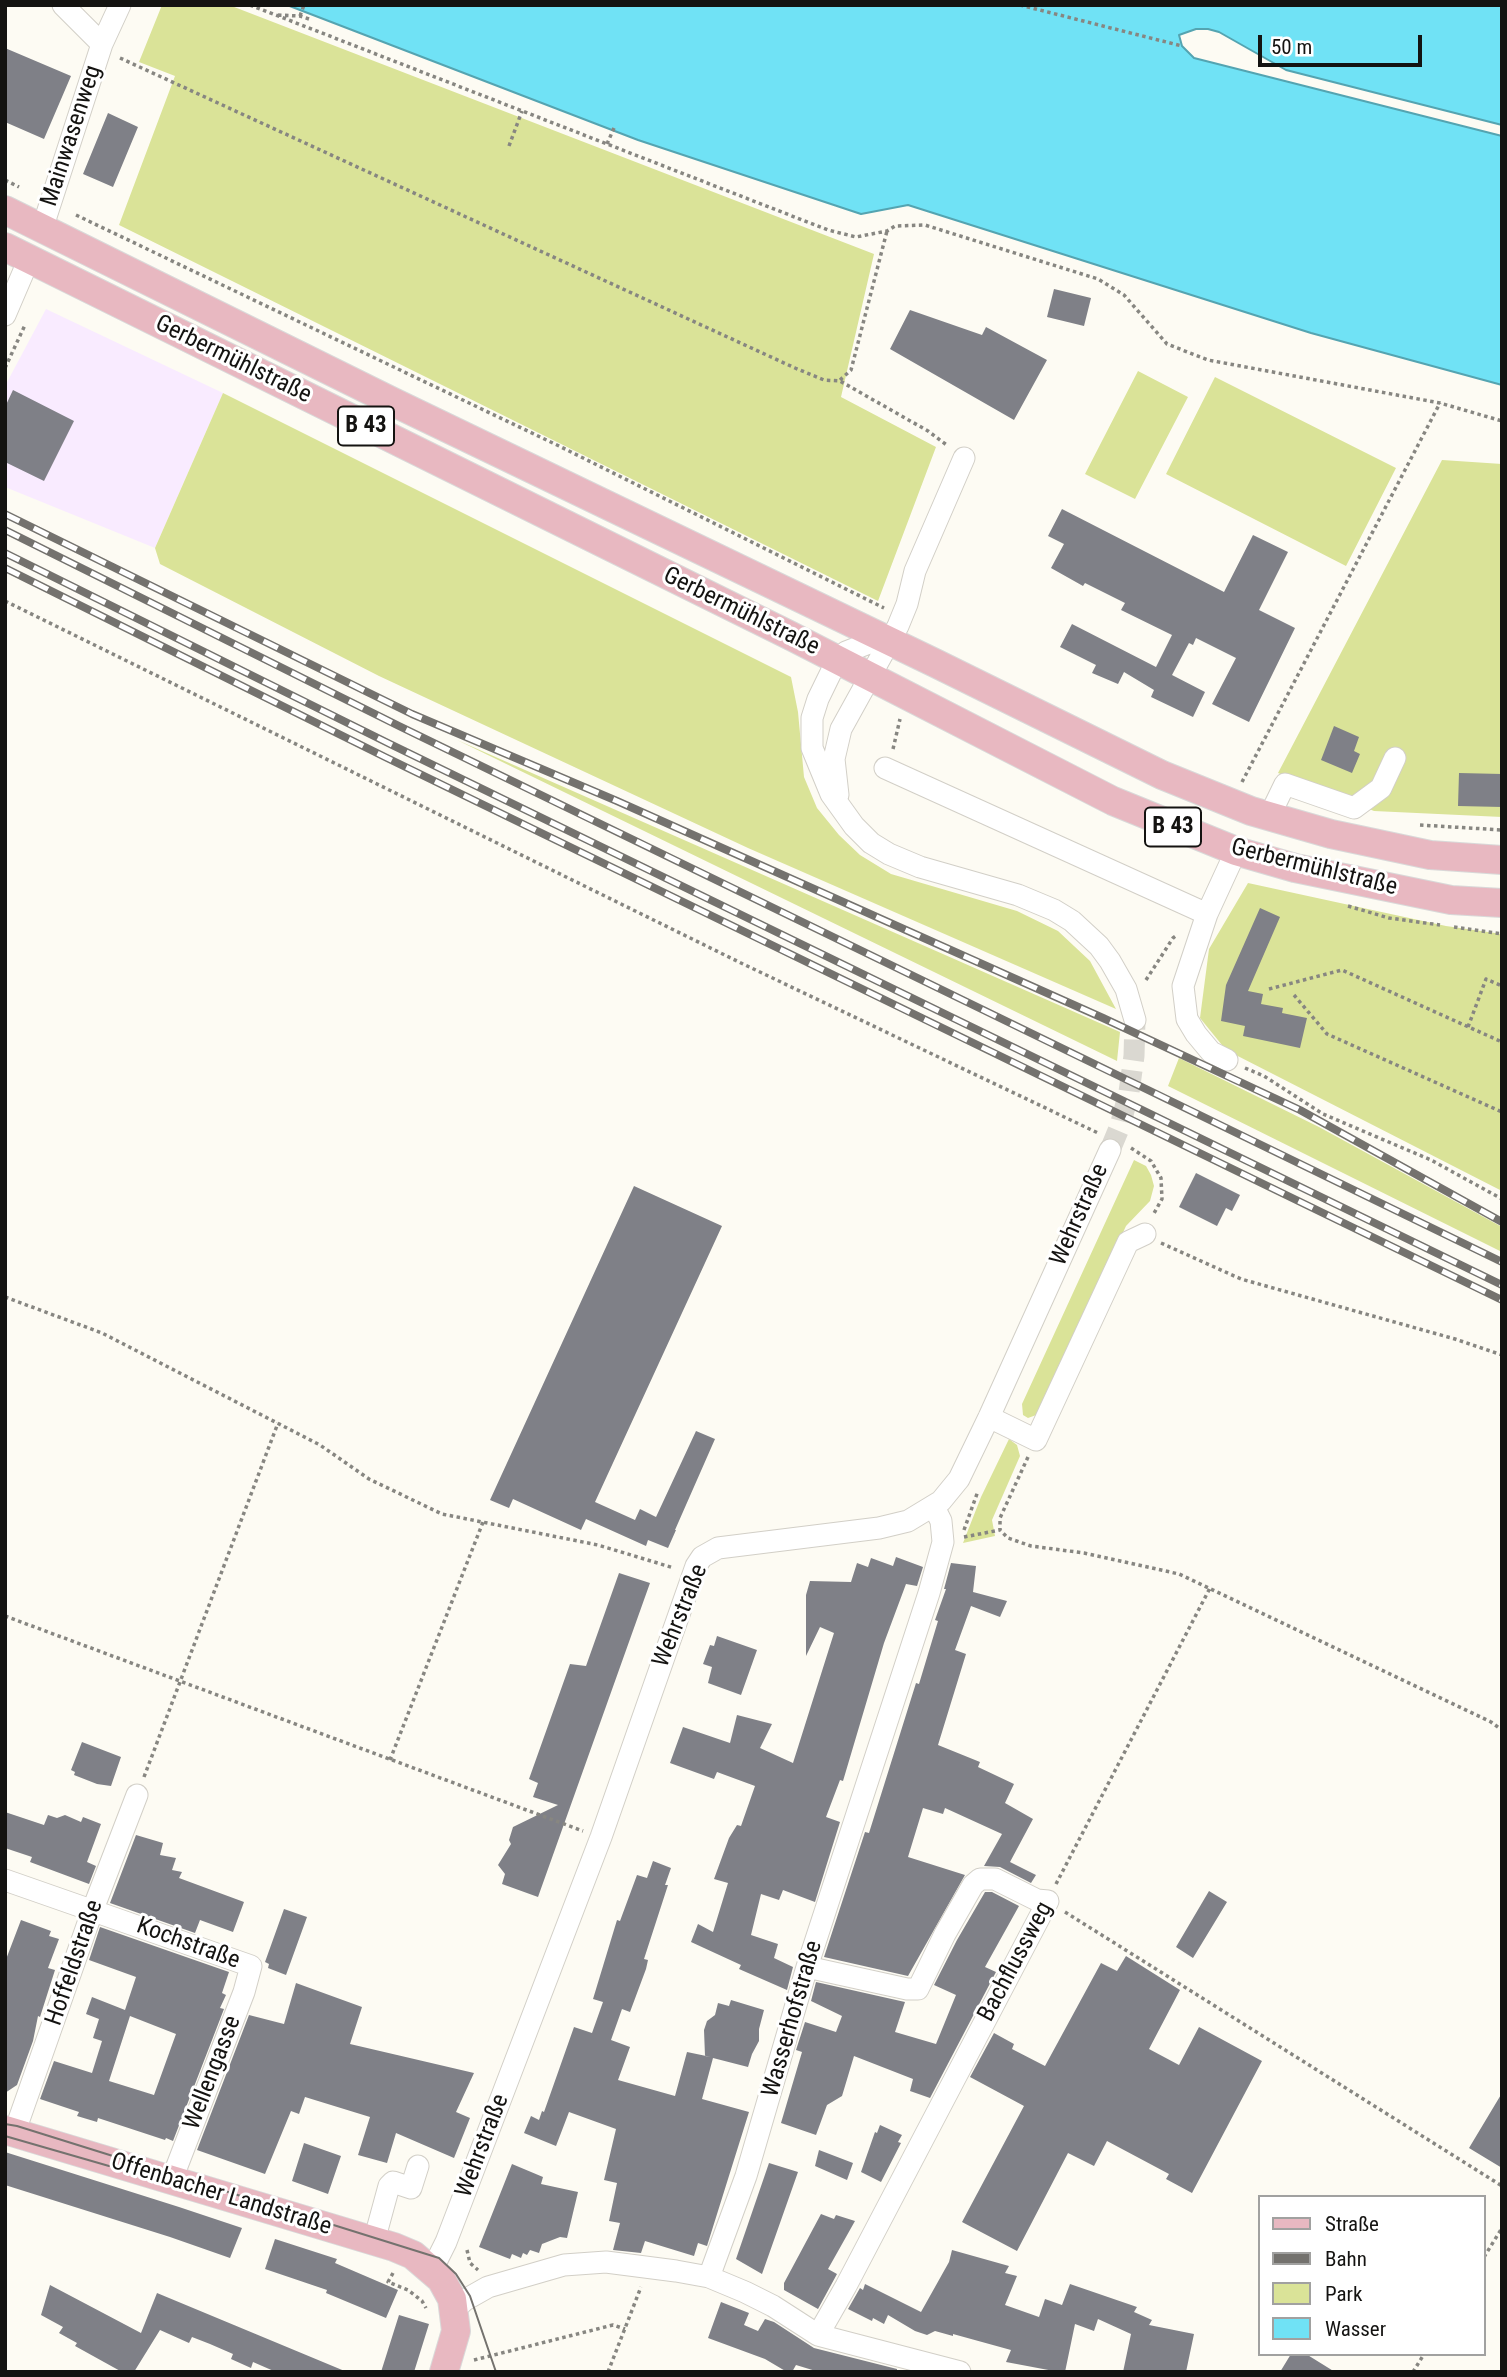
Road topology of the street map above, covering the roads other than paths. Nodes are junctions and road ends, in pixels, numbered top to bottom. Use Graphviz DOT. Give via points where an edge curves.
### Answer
graph roads {
  1 [pos="63,5"];
  2 [pos="120,5"];
  3 [pos="102,44"];
  4 [pos="5,210"];
  5 [pos="47,216"];
  6 [pos="17,253"];
  7 [pos="5,315"];
  8 [pos="964,458"];
  9 [pos="896,629"];
  10 [pos="838,660"];
  11 [pos="869,677"];
  12 [pos="1395,758"];
  13 [pos="885,768"];
  14 [pos="840,808"];
  15 [pos="1269,817"];
  16 [pos="1236,851"];
  17 [pos="1502,860"];
  18 [pos="1502,903"];
  19 [pos="1208,914"];
  20 [pos="1135,1020"];
  21 [pos="1227,1060"];
  22 [pos="1114,1144"];
  23 [pos="1145,1234"];
  24 [pos="989,1417"];
  25 [pos="934,1507"];
  26 [pos="137,1795"];
  27 [pos="5,1880"];
  28 [pos="93,1909"];
  29 [pos="251,1966"];
  30 [pos="807,1967"];
  31 [pos="10,2131"];
  32 [pos="418,2166"];
  33 [pos="172,2179"];
  34 [pos="374,2241"];
  35 [pos="432,2270"];
  36 [pos="709,2277"];
  37 [pos="454,2310"];
  38 [pos="818,2335"];
  39 [pos="874,2362"];
  40 [pos="444,2372"];
  41 [pos="960,2372"];
  1 -- 3 [label="street, Mainwasenweg"];
  2 -- 3 [label="street, Mainwasenweg"];
  3 -- 5 [label="street, Mainwasenweg"];
  4 -- 5 [label="main road, Gerbermühlstraße / B 43"];
  5 -- 6 [label="main road"];
  5 -- 9 [label="main road, Gerbermühlstraße / B 43" via="391,401"];
  6 -- 7 [label="street"];
  6 -- 10 [label="main road, Gerbermühlstraße / B 43"];
  8 -- 9 [label="street" via="915,571"];
  9 -- 10 [label="street"];
  9 -- 11 [label="street"];
  9 -- 15 [label="main road, Gerbermühlstraße / B 43" via="1162,775"];
  10 -- 11 [label="main road, Gerbermühlstraße / B 43"];
  10 -- 14 [label="street" via="818,699 811,732 817,764"];
  11 -- 14 [label="street" via="836,748"];
  11 -- 16 [label="main road, Gerbermühlstraße / B 43" via="1113,801"];
  12 -- 15 [label="street" via="1381,788 1354,808 1285,784"];
  13 -- 19 [label="street"];
  14 -- 20 [label="street" via="872,843 889,854 1018,895 1072,921 1111,961"];
  15 -- 17 [label="main road, Gerbermühlstraße / B 43" via="1430,855"];
  16 -- 18 [label="main road, Gerbermühlstraße / B 43" via="1374,885 1451,900"];
  16 -- 19 [label="street"];
  19 -- 21 [label="street" via="1185,978 1184,1003 1196,1034 1211,1052"];
  22 -- 24 [label="street, Wehrstraße"];
  23 -- 24 [label="street" via="1128,1242 1036,1440"];
  24 -- 25 [label="street, Wehrstraße" via="959,1479"];
  25 -- 30 [label="street, Wasserhofstraße" via="942,1521 939,1555"];
  25 -- 35 [label="street, Wehrstraße" via="908,1521 879,1528 719,1548 702,1557 601,1837"];
  26 -- 28 [label="street, Hoffeldstraße"];
  27 -- 28 [label="street, Kochstraße"];
  28 -- 29 [label="street, Kochstraße"];
  28 -- 31 [label="street, Hoffeldstraße"];
  29 -- 33 [label="street, Wellengasse"];
  30 -- 36 [label="street, Wasserhofstraße" via="746,2176"];
  30 -- 38 [label="street, Bachflussweg" via="918,1989 980,1879 995,1879 1037,1900 1048,1900"];
  31 -- 33 [label="main road, Offenbacher Landstraße"];
  32 -- 34 [label="street" via="411,2188 393,2182 389,2186"];
  33 -- 34 [label="main road, Offenbacher Landstraße"];
  34 -- 35 [label="main road, Offenbacher Landstraße" via="406,2251"];
  35 -- 37 [label="main road" via="449,2290"];
  36 -- 37 [label="street" via="606,2262 564,2265 488,2287"];
  36 -- 38 [label="street" via="773,2306"];
  37 -- 40 [label="main road" via="456,2331"];
  38 -- 39 [label="street"];
  39 -- 41 [label="street"];
}
